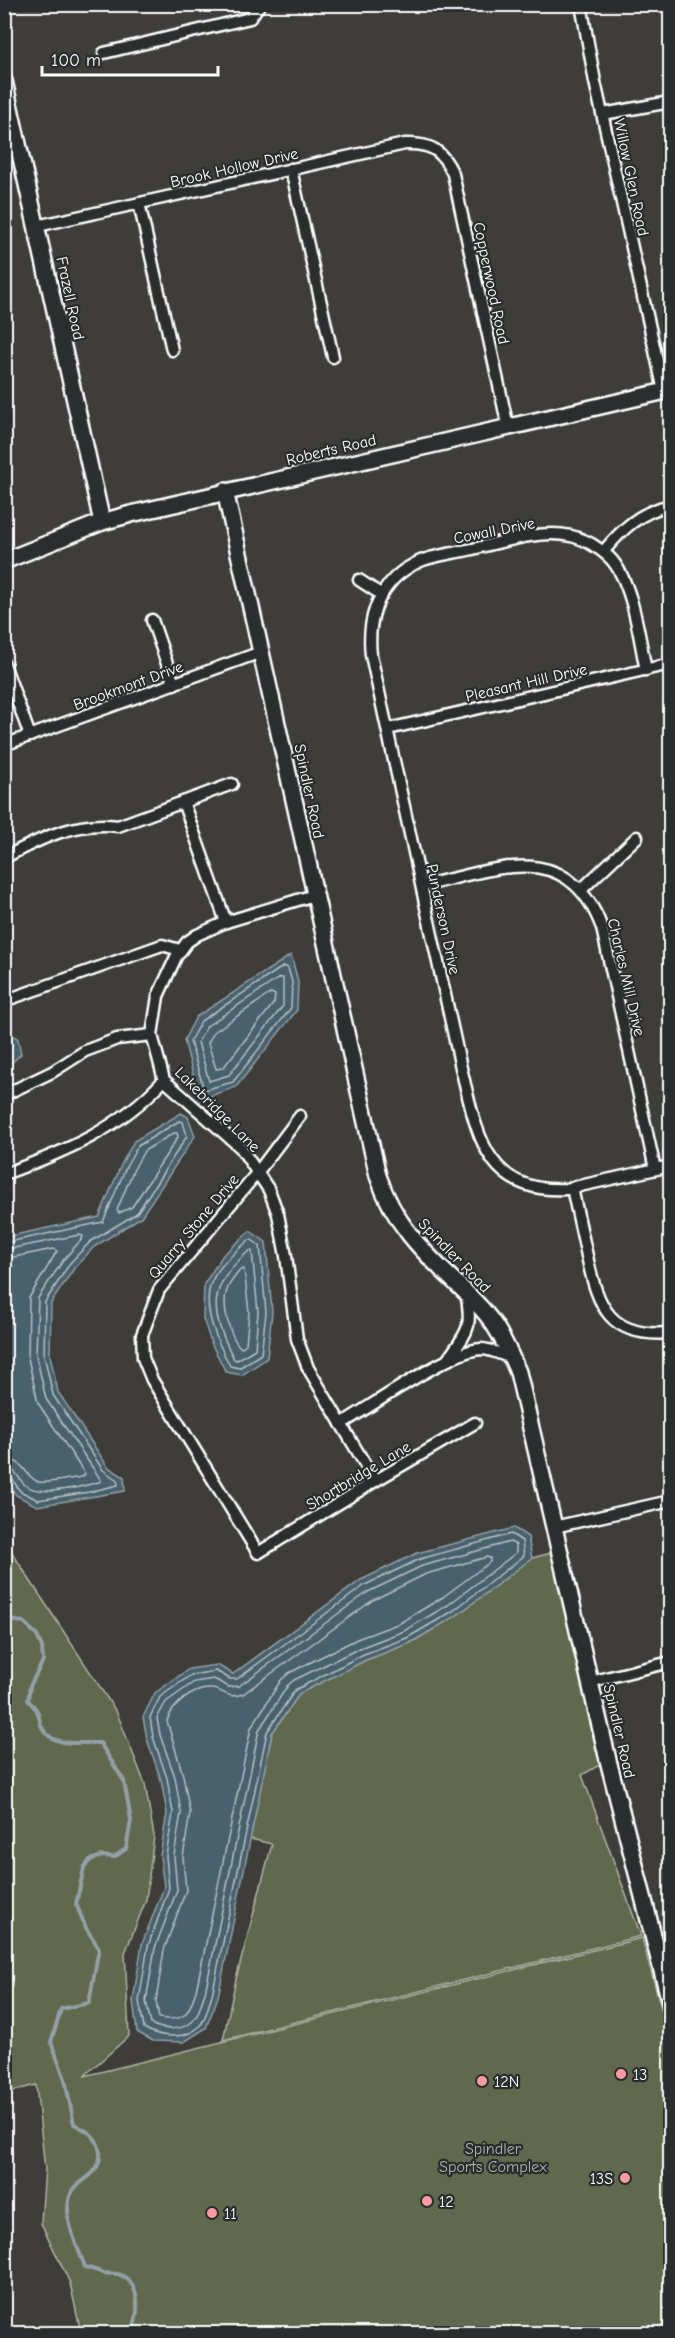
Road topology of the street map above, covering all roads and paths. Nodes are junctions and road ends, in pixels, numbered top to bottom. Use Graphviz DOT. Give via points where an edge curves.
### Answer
graph roads {
  1 [pos="260,4"];
  2 [pos="581,4"];
  3 [pos="105,53"];
  4 [pos="4,81"];
  5 [pos="670,102"];
  6 [pos="603,114"];
  7 [pos="436,150"];
  8 [pos="291,169"];
  9 [pos="139,203"];
  10 [pos="37,226"];
  11 [pos="172,350"];
  12 [pos="333,357"];
  13 [pos="667,390"];
  14 [pos="508,427"];
  15 [pos="225,491"];
  16 [pos="670,505"];
  17 [pos="102,522"];
  18 [pos="603,552"];
  19 [pos="4,561"];
  20 [pos="359,580"];
  21 [pos="382,595"];
  22 [pos="152,620"];
  23 [pos="261,652"];
  24 [pos="4,664"];
  25 [pos="670,664"];
  26 [pos="646,670"];
  27 [pos="174,684"];
  28 [pos="388,729"];
  29 [pos="30,736"];
  30 [pos="4,746"];
  31 [pos="232,784"];
  32 [pos="183,802"];
  33 [pos="637,837"];
  34 [pos="4,858"];
  35 [pos="422,886"];
  36 [pos="581,890"];
  37 [pos="314,895"];
  38 [pos="226,922"];
  39 [pos="180,950"];
  40 [pos="4,1001"];
  41 [pos="152,1035"];
  42 [pos="164,1080"];
  43 [pos="4,1095"];
  44 [pos="300,1116"];
  45 [pos="670,1166"];
  46 [pos="655,1169"];
  47 [pos="257,1173"];
  48 [pos="4,1174"];
  49 [pos="572,1188"];
  50 [pos="466,1293"];
  51 [pos="670,1333"];
  52 [pos="512,1358"];
  53 [pos="448,1359"];
  54 [pos="475,1423"];
  55 [pos="341,1424"];
  56 [pos="375,1481"];
  57 [pos="670,1501"];
  58 [pos="554,1527"];
  59 [pos="258,1553"];
  60 [pos="670,1662"];
  61 [pos="590,1682"];
  62 [pos="670,2002"];
  1 -- 3 [label="street" via="250,18"];
  2 -- 6 [label="street, Willow Glen Road"];
  4 -- 10 [label="street, Frazell Road"];
  5 -- 6 [label="street"];
  6 -- 13 [label="street, Willow Glen Road"];
  7 -- 8 [label="street, Brook Hollow Drive" via="422,143 405,144"];
  7 -- 14 [label="street, Copperwood Road" via="447,160 453,174"];
  8 -- 9 [label="street, Brook Hollow Drive"];
  8 -- 12 [label="street"];
  9 -- 10 [label="street, Brook Hollow Drive"];
  9 -- 11 [label="street"];
  10 -- 17 [label="street, Frazell Road"];
  13 -- 14 [label="street, Roberts Road"];
  14 -- 15 [label="street, Roberts Road"];
  15 -- 17 [label="street, Roberts Road"];
  15 -- 23 [label="street, Spindler Road"];
  16 -- 18 [label="street" via="626,526"];
  17 -- 19 [label="street, Roberts Road"];
  18 -- 21 [label="street, Cowall Drive" via="571,536 536,536 423,560 405,570"];
  18 -- 26 [label="street, Cowall Drive" via="619,571 629,594"];
  20 -- 21 [label="street"];
  21 -- 28 [label="street, Punderson Drive" via="370,624 369,639"];
  22 -- 27 [label="street"];
  23 -- 27 [label="street, Brookmont Drive"];
  23 -- 37 [label="street, Spindler Road"];
  24 -- 29 [label="street"];
  25 -- 26 [label="street, Pleasant Hill Drive"];
  26 -- 28 [label="street, Pleasant Hill Drive"];
  27 -- 29 [label="street, Brookmont Drive"];
  28 -- 35 [label="street, Punderson Drive"];
  29 -- 30 [label="street, Brookmont Drive"];
  31 -- 32 [label="street"];
  32 -- 34 [label="street" via="118,826 77,826"];
  32 -- 38 [label="street"];
  33 -- 36 [label="street"];
  35 -- 36 [label="street, Charles Mill Drive" via="526,865 566,877"];
  35 -- 49 [label="street, Punderson Drive" via="480,1141 495,1165 520,1182 551,1190"];
  36 -- 46 [label="street, Charles Mill Drive" via="602,928"];
  37 -- 38 [label="street, Lakebridge Lane"];
  37 -- 50 [label="street, Spindler Road" via="383,1189 413,1241"];
  38 -- 39 [label="street, Lakebridge Lane" via="198,935"];
  39 -- 40 [label="street" via="162,945"];
  39 -- 41 [label="street, Lakebridge Lane" via="158,996"];
  41 -- 42 [label="street, Lakebridge Lane"];
  41 -- 43 [label="street" via="117,1039 85,1051"];
  42 -- 47 [label="street, Lakebridge Lane" via="241,1148"];
  42 -- 48 [label="street" via="110,1127 60,1154"];
  44 -- 47 [label="street, Quarry Stone Drive"];
  45 -- 46 [label="street, Punderson Drive"];
  46 -- 49 [label="street, Punderson Drive"];
  47 -- 55 [label="street, Lakebridge Lane" via="269,1190 278,1215 297,1339 308,1368"];
  47 -- 59 [label="street, Quarry Stone Drive" via="159,1290 142,1335 144,1358 152,1380"];
  49 -- 51 [label="street" via="592,1282 608,1314 637,1333"];
  50 -- 52 [label="street, Spindler Road" via="491,1320"];
  50 -- 53 [label="street" via="469,1328"];
  52 -- 53 [label="street" via="480,1349"];
  52 -- 58 [label="street, Spindler Road"];
  53 -- 55 [label="street"];
  54 -- 56 [label="street, Shortbridge Lane"];
  55 -- 56 [label="street, Lakebridge Lane"];
  56 -- 59 [label="street, Shortbridge Lane"];
  57 -- 58 [label="street"];
  58 -- 61 [label="street, Spindler Road"];
  60 -- 61 [label="street"];
  61 -- 62 [label="street, Spindler Road"];
}
